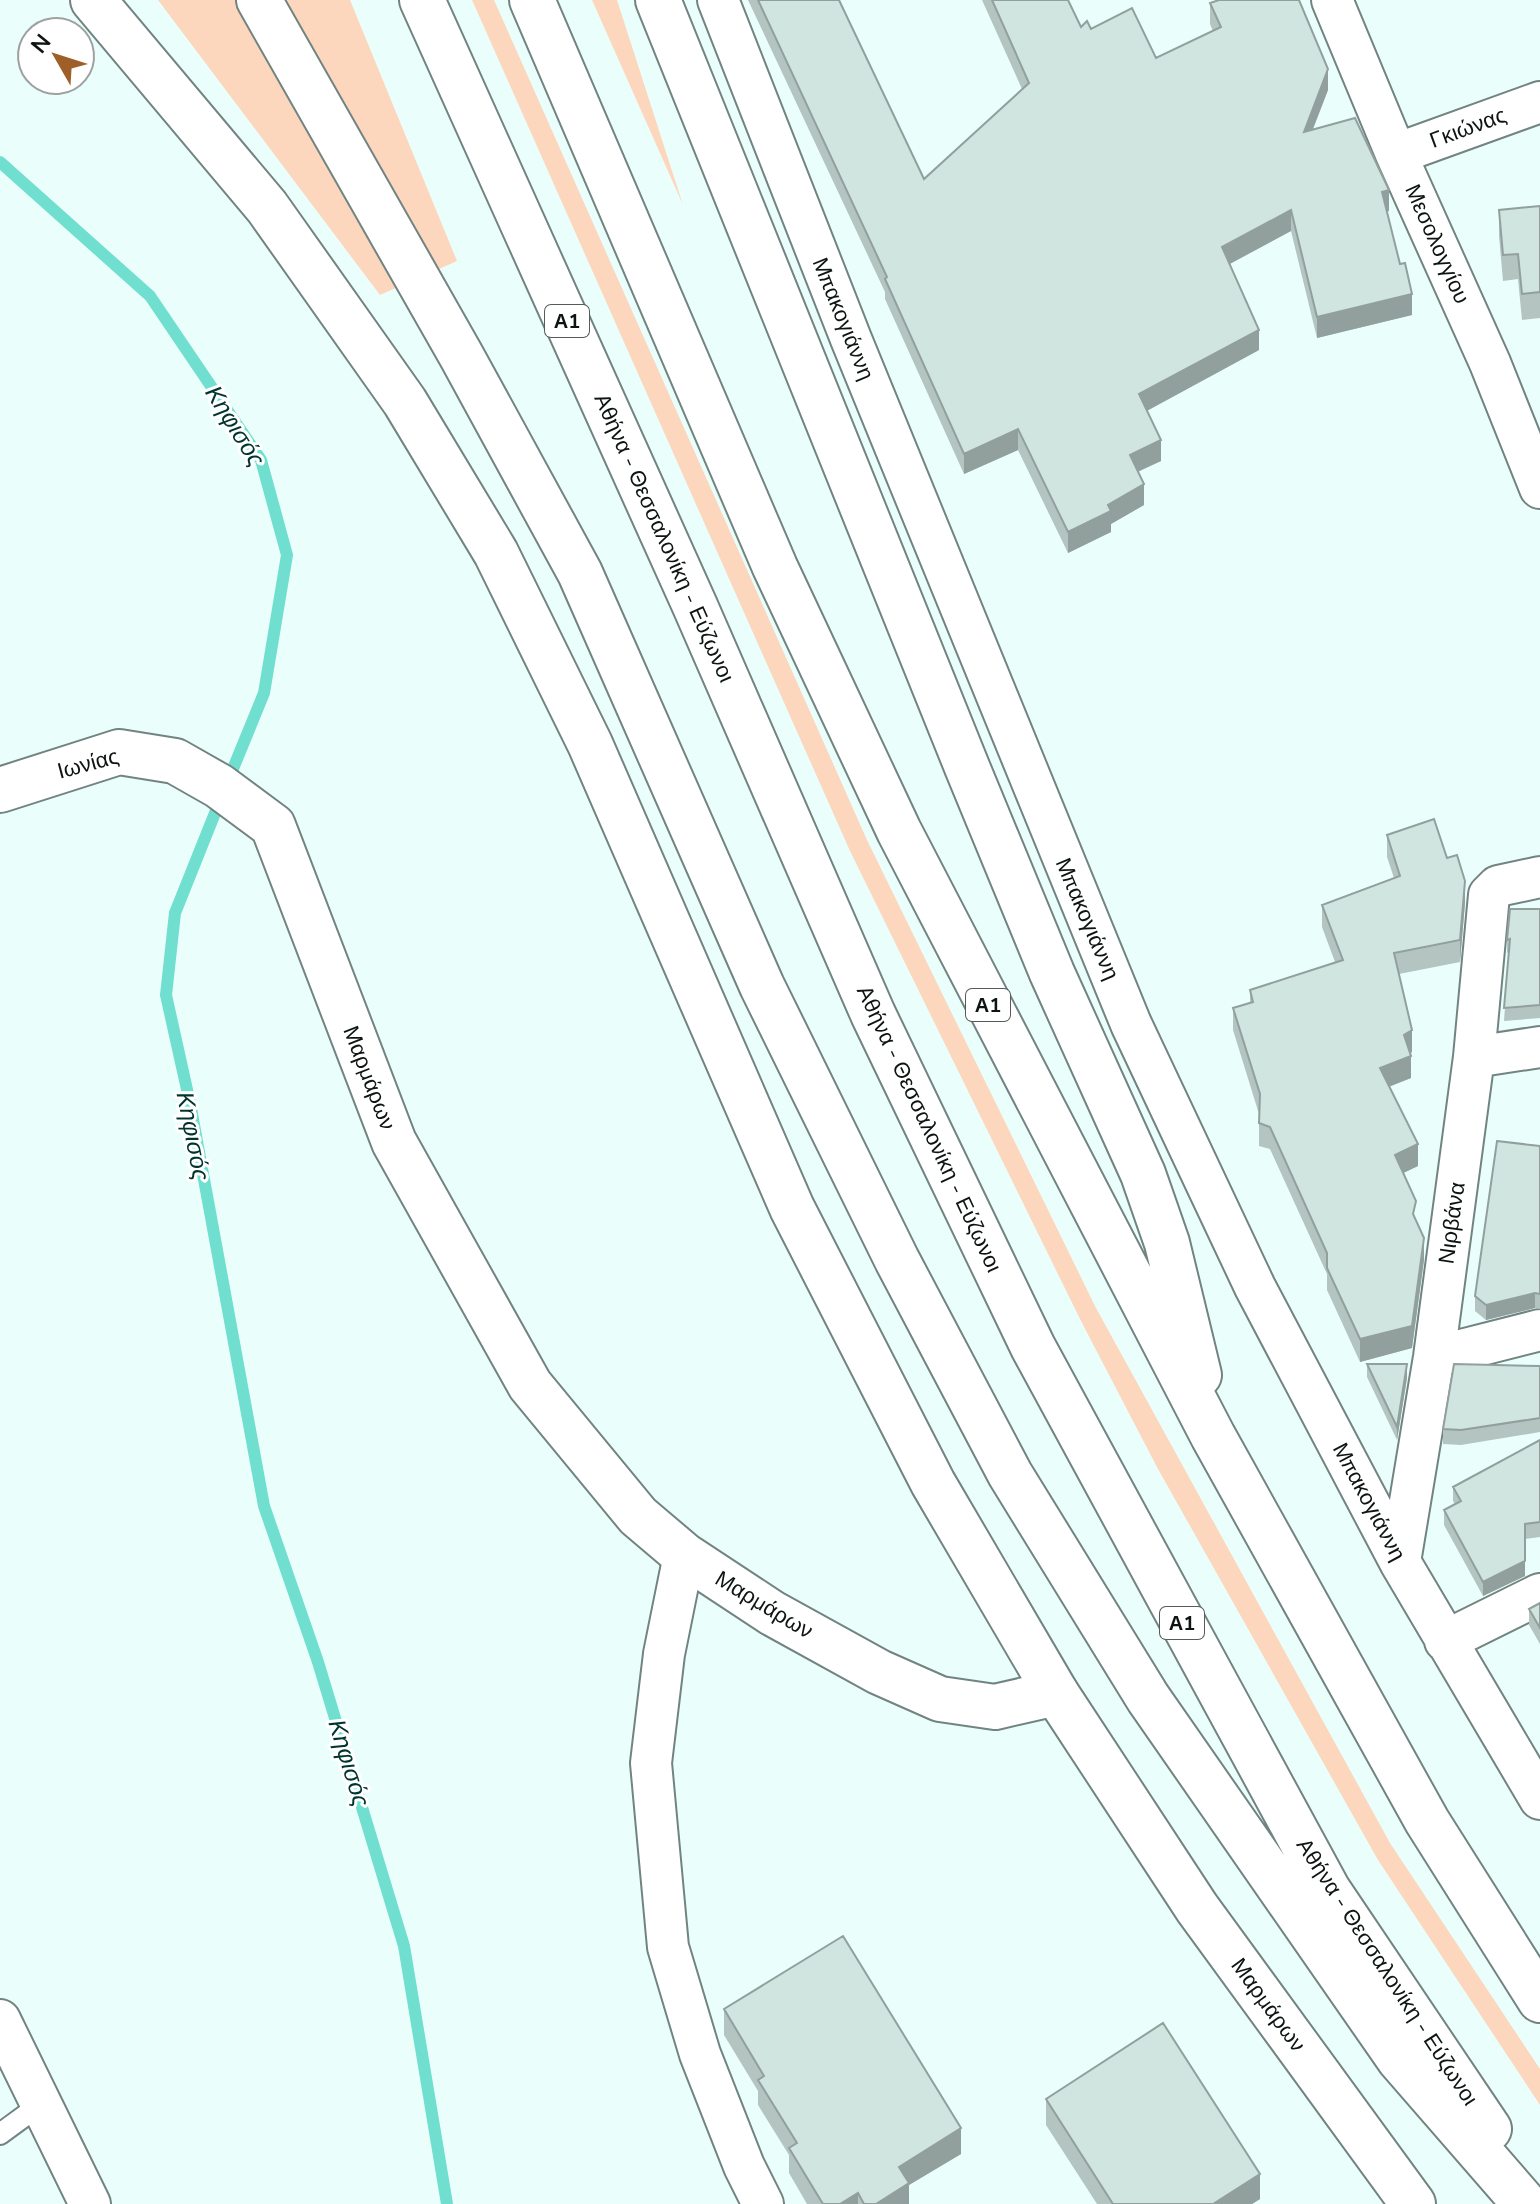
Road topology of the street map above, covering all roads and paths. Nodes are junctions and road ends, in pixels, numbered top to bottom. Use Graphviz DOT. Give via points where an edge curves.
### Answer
graph roads {
  1 [pos="93,0"];
  2 [pos="411,0"];
  3 [pos="532,0"];
  4 [pos="658,0"];
  5 [pos="718,0"];
  6 [pos="1332,0"];
  7 [pos="265,10"];
  8 [pos="430,18"];
  9 [pos="1540,102"];
  10 [pos="1396,154"];
  11 [pos="1539,483"];
  12 [pos="0,790"];
  13 [pos="273,826"];
  14 [pos="1540,877"];
  15 [pos="1540,1047"];
  16 [pos="1474,1057"];
  17 [pos="1540,1330"];
  18 [pos="1434,1357"];
  19 [pos="1213,1436"];
  20 [pos="684,1555"];
  21 [pos="1400,1562"];
  22 [pos="1540,1594"];
  23 [pos="1445,1641"];
  24 [pos="1056,1693"];
  25 [pos="1540,1799"];
  26 [pos="1540,2000"];
  27 [pos="0,2020"];
  28 [pos="41,2104"];
  29 [pos="0,2134"];
  30 [pos="90,2204"];
  31 [pos="763,2204"];
  32 [pos="1413,2204"];
  33 [pos="1525,2204"];
  34 [pos="1540,2204"];
  1 -- 24 [label="main road" via="267,207 405,402 496,553 590,744 792,1208 933,1483"];
  2 -- 8 [label="main road, Αθήνα - Θεσσαλονίκη - Εύζωνοι"];
  3 -- 19 [label="main road, Α1" via="775,567 892,817"];
  4 -- 19 [label="main road" via="991,826 1143,1174 1167,1243"];
  5 -- 21 [label="street, Μπακογιάννη" via="1131,1024 1255,1287"];
  6 -- 10 [label="street, Μεσολογγίου"];
  7 -- 33 [label="main road" via="580,573 762,986 1010,1474 1148,1698 1399,2059"];
  8 -- 34 [label="main road, Αθήνα - Θεσσαλονίκη - Εύζωνοι / Α1" via="867,1000 1033,1347 1328,1890"];
  9 -- 10 [label="street, Γκιώνας"];
  10 -- 11 [label="street, Μεσολογγίου"];
  12 -- 13 [label="main road, Ιωνίας" via="119,752 175,761"];
  13 -- 20 [label="main road, Μαρμάρων" via="394,1142 530,1385 638,1516"];
  14 -- 16 [label="street, Νιρβάνα" via="1498,886 1489,895"];
  15 -- 16 [label="street"];
  16 -- 18 [label="street, Νιρβάνα"];
  17 -- 18 [label="street"];
  18 -- 21 [label="street, Νιρβάνα"];
  19 -- 26 [label="main road, Α1" via="1427,1821"];
  20 -- 24 [label="main road, Μαρμάρων" via="772,1613 940,1699 995,1707"];
  20 -- 31 [label="street" via="664,1654 651,1763 668,1947 700,2054"];
  21 -- 23 [label="street, Μπακογιάννη"];
  22 -- 23 [label="street"];
  23 -- 25 [label="street, Μπακογιάννη"];
  24 -- 32 [label="main road, Μαρμάρων" via="1197,1908"];
  27 -- 28 [label="street"];
  28 -- 29 [label="lane"];
  28 -- 30 [label="street"];
}
